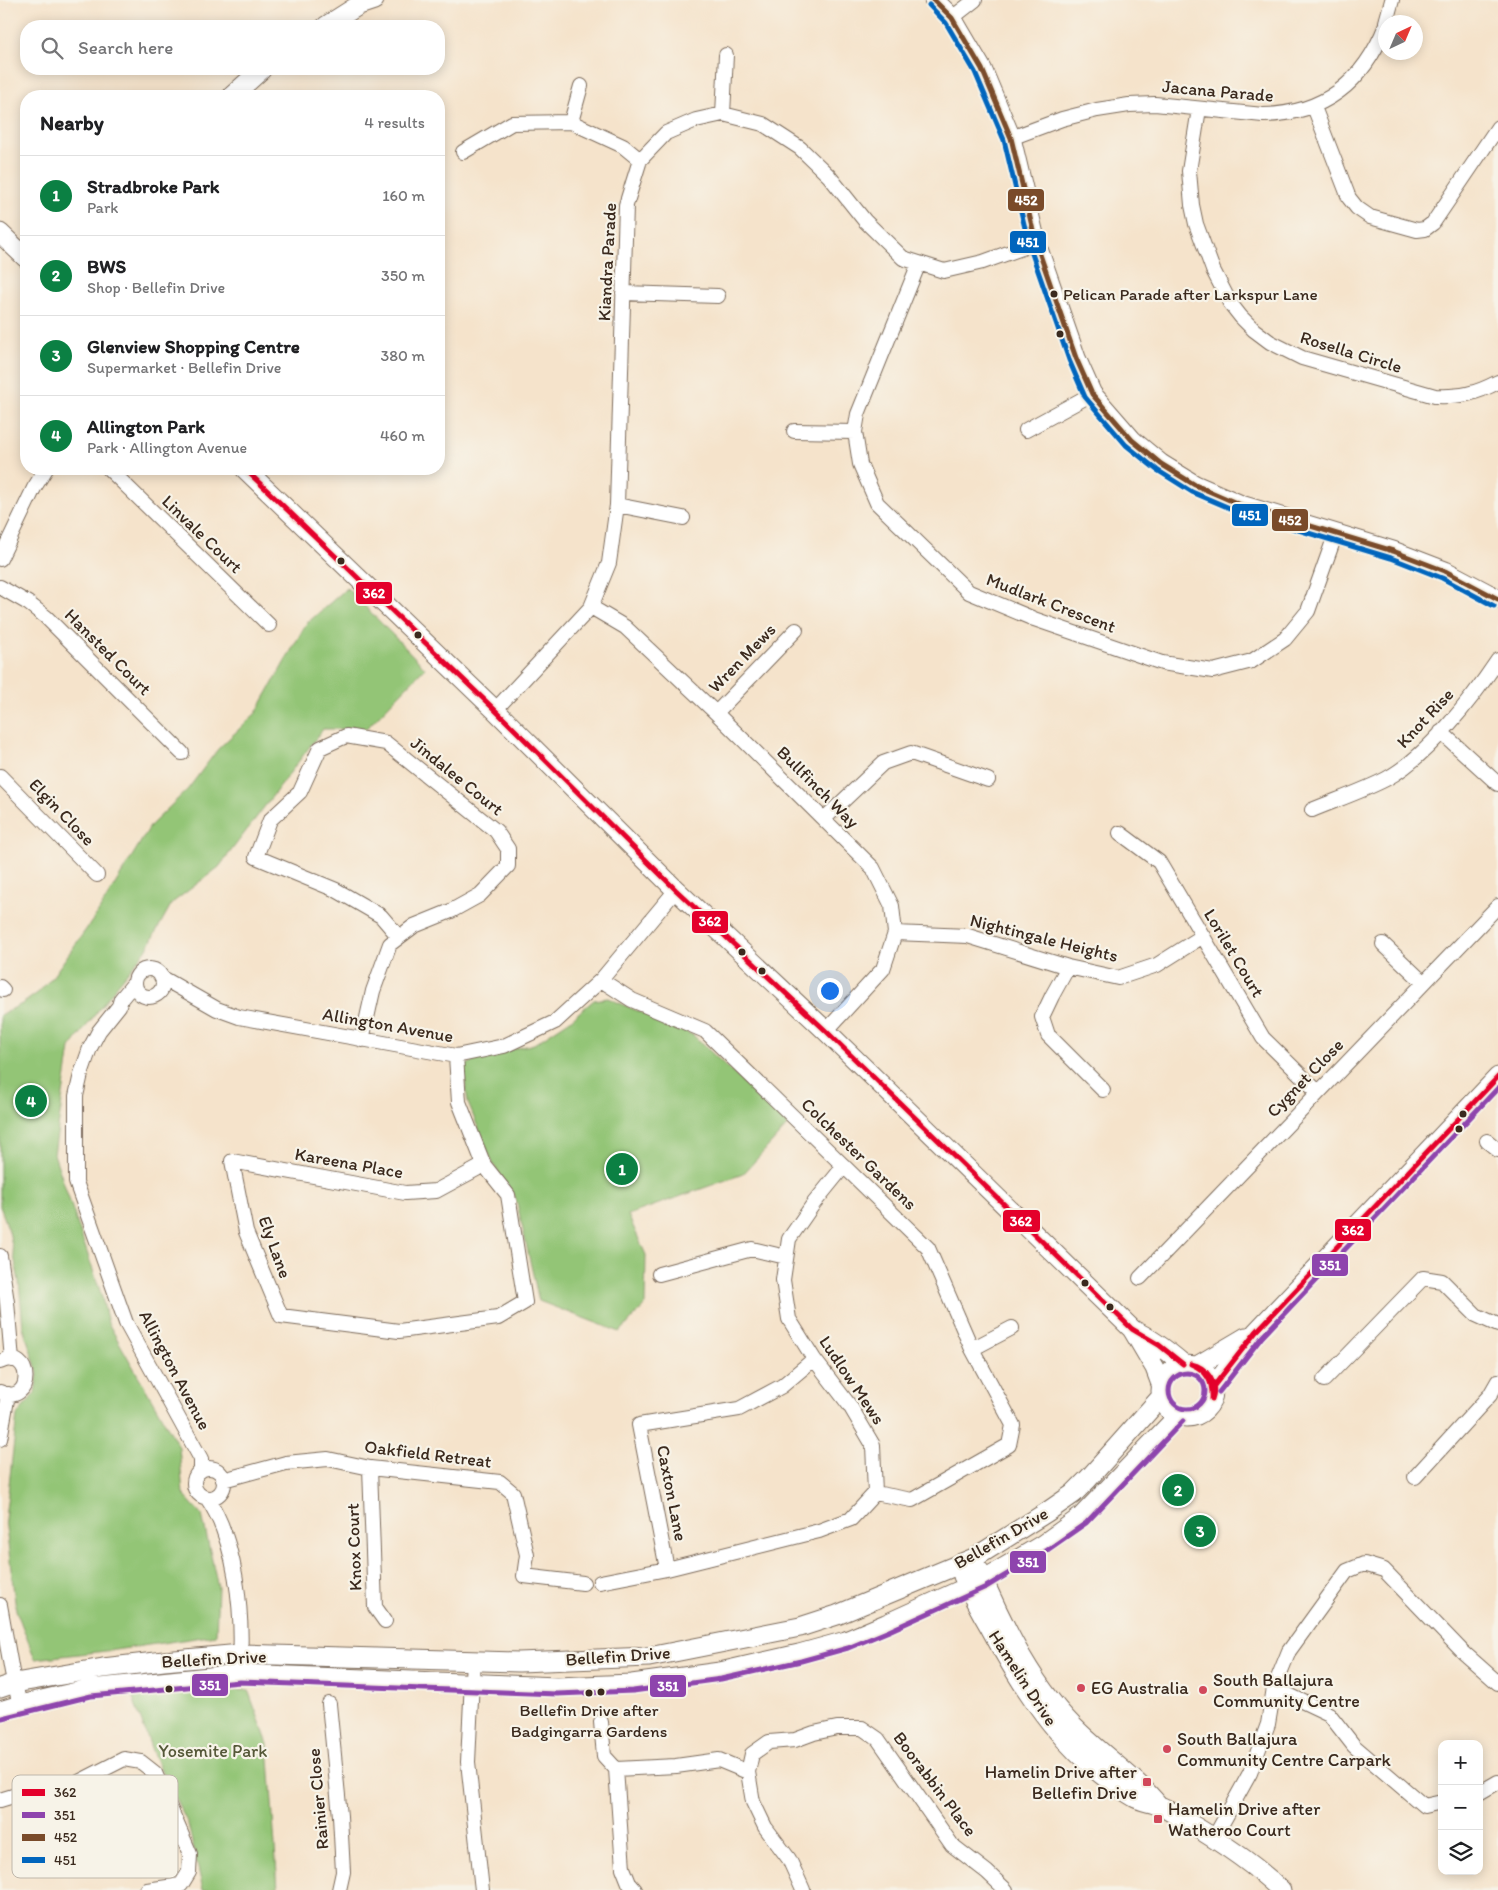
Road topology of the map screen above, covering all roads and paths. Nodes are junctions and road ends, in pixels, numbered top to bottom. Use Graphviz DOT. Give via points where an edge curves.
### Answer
graph roads {
  1 [pos="934,0"];
  2 [pos="976,0"];
  3 [pos="1392,0"];
  4 [pos="363,2"];
  5 [pos="1388,15"];
  6 [pos="952,18"];
  7 [pos="335,20"];
  8 [pos="1378,44"];
  9 [pos="726,55"];
  10 [pos="255,75"];
  11 [pos="581,86"];
  12 [pos="239,90"];
  13 [pos="1314,107"];
  14 [pos="1199,109"];
  15 [pos="723,114"];
  16 [pos="571,122"];
  17 [pos="1498,127"];
  18 [pos="1011,138"];
  19 [pos="463,152"];
  20 [pos="640,160"];
  21 [pos="0,233"];
  22 [pos="1036,243"];
  23 [pos="20,251"];
  24 [pos="919,263"];
  25 [pos="623,293"];
  26 [pos="718,296"];
  27 [pos="1498,382"];
  28 [pos="1092,394"];
  29 [pos="1026,430"];
  30 [pos="794,432"];
  31 [pos="854,432"];
  32 [pos="42,475"];
  33 [pos="115,475"];
  34 [pos="251,475"];
  35 [pos="617,505"];
  36 [pos="683,518"];
  37 [pos="1336,533"];
  38 [pos="0,559"];
  39 [pos="0,587"];
  40 [pos="1498,599"];
  41 [pos="592,607"];
  42 [pos="269,625"];
  43 [pos="796,630"];
  44 [pos="1498,660"];
  45 [pos="496,710"];
  46 [pos="716,713"];
  47 [pos="1441,732"];
  48 [pos="182,753"];
  49 [pos="0,776"];
  50 [pos="988,780"];
  51 [pos="1498,784"];
  52 [pos="1312,810"];
  53 [pos="824,820"];
  54 [pos="1120,832"];
  55 [pos="97,875"];
  56 [pos="676,890"];
  57 [pos="1498,906"];
  58 [pos="895,933"];
  59 [pos="1203,936"];
  60 [pos="399,937"];
  61 [pos="1383,944"];
  62 [pos="1068,967"];
  63 [pos="601,980"];
  64 [pos="135,982"];
  65 [pos="161,983"];
  66 [pos="1424,983"];
  67 [pos="143,996"];
  68 [pos="119,1006"];
  69 [pos="826,1031"];
  70 [pos="362,1040"];
  71 [pos="456,1056"];
  72 [pos="1498,1077"];
  73 [pos="1103,1090"];
  74 [pos="1318,1092"];
  75 [pos="1487,1141"];
  76 [pos="1498,1150"];
  77 [pos="232,1161"];
  78 [pos="484,1165"];
  79 [pos="844,1166"];
  80 [pos="0,1256"];
  81 [pos="786,1257"];
  82 [pos="659,1274"];
  83 [pos="1140,1278"];
  84 [pos="1498,1325"];
  85 [pos="1012,1328"];
  86 [pos="1132,1330"];
  87 [pos="1256,1332"];
  88 [pos="972,1348"];
  89 [pos="814,1359"];
  90 [pos="6,1361"];
  91 [pos="1190,1365"];
  92 [pos="1324,1380"];
  93 [pos="1498,1381"];
  94 [pos="1213,1387"];
  95 [pos="1161,1391"];
  96 [pos="4,1393"];
  97 [pos="1178,1416"];
  98 [pos="0,1439"];
  99 [pos="370,1468"];
  100 [pos="201,1470"];
  101 [pos="1415,1477"];
  102 [pos="223,1480"];
  103 [pos="875,1493"];
  104 [pos="207,1498"];
  105 [pos="966,1561"];
  106 [pos="667,1568"];
  107 [pos="600,1582"];
  108 [pos="583,1583"];
  109 [pos="976,1583"];
  110 [pos="0,1605"];
  111 [pos="385,1621"];
  112 [pos="241,1654"];
  113 [pos="473,1659"];
  114 [pos="240,1674"];
  115 [pos="473,1683"];
  116 [pos="1498,1683"];
  117 [pos="7,1685"];
  118 [pos="1274,1688"];
  119 [pos="329,1704"];
  120 [pos="20,1705"];
  121 [pos="0,1712"];
  122 [pos="601,1722"];
  123 [pos="616,1769"];
  124 [pos="748,1772"];
  125 [pos="92,1775"];
  126 [pos="156,1775"];
  127 [pos="1498,1782"];
  128 [pos="1483,1791"];
  129 [pos="12,1796"];
  130 [pos="0,1800"];
  131 [pos="1438,1803"];
  132 [pos="178,1827"];
  133 [pos="1214,1838"];
  134 [pos="147,1890"];
  135 [pos="339,1890"];
  136 [pos="482,1890"];
  137 [pos="635,1890"];
  138 [pos="803,1890"];
  139 [pos="1006,1890"];
  140 [pos="1281,1890"];
  1 -- 6 [label="main road"];
  2 -- 6 [label="street"];
  3 -- 5 [label="street, Jacana Parade"];
  4 -- 7 [label="main road"];
  6 -- 18 [label="main road" via="982,69"];
  8 -- 13 [label="street, Jacana Parade" via="1350,82"];
  9 -- 15 [label="street"];
  10 -- 12 [label="main road"];
  11 -- 16 [label="street"];
  13 -- 14 [label="street, Jacana Parade" via="1281,115"];
  13 -- 17 [label="street" via="1349,198 1357,208 1370,217 1417,230 1426,229 1433,223"];
  14 -- 18 [label="street, Jacana Parade" via="1129,105 1062,119"];
  14 -- 27 [label="street, Rosella Circle" via="1189,171 1196,224 1230,303 1254,330 1302,358 1435,396 1469,395"];
  15 -- 20 [label="street, Kiandra Parade" via="696,120 666,133"];
  15 -- 24 [label="street, Kiandra Parade" via="763,124 800,148 830,176 865,221 903,258"];
  16 -- 19 [label="street" via="512,123"];
  16 -- 20 [label="street" via="623,146"];
  18 -- 22 [label="main road"];
  20 -- 25 [label="street, Kiandra Parade" via="626,205"];
  21 -- 23 [label="main road"];
  22 -- 24 [label="street, Kiandra Parade" via="984,262 944,271"];
  22 -- 28 [label="main road"];
  24 -- 31 [label="street, Mudlark Crescent" via="858,414"];
  25 -- 26 [label="street"];
  25 -- 35 [label="street, Kiandra Parade"];
  28 -- 29 [label="street"];
  28 -- 37 [label="main road" via="1132,440 1161,464 1195,485 1241,505"];
  30 -- 31 [label="street"];
  31 -- 37 [label="street, Mudlark Crescent" via="860,464 877,503 969,592 1034,619 1162,663 1214,671 1252,661 1284,639 1308,611"];
  32 -- 38 [label="street"];
  33 -- 42 [label="street, Linvale Court"];
  34 -- 45 [label="main road"];
  35 -- 36 [label="street"];
  35 -- 41 [label="street, Kiandra Parade" via="609,562"];
  37 -- 40 [label="main road" via="1445,571"];
  39 -- 48 [label="street, Hansted Court" via="28,602 46,617"];
  41 -- 45 [label="street, Kiandra Parade"];
  41 -- 46 [label="street, Bullfinch Way" via="625,627"];
  43 -- 46 [label="street, Wren Mews"];
  44 -- 47 [label="street, Knot Rise"];
  45 -- 56 [label="main road"];
  46 -- 53 [label="street, Bullfinch Way"];
  47 -- 51 [label="street"];
  47 -- 52 [label="street, Knot Rise" via="1415,760 1386,779"];
  49 -- 55 [label="street, Elgin Close"];
  50 -- 53 [label="street" via="911,753 883,763"];
  53 -- 58 [label="street, Bullfinch Way" via="874,868 892,906"];
  54 -- 59 [label="street, Lorilet Court" via="1159,862"];
  56 -- 63 [label="street, Allington Avenue"];
  56 -- 69 [label="main road"];
  57 -- 66 [label="street, Cygnet Close"];
  58 -- 62 [label="street, Nightingale Heights" via="968,936"];
  58 -- 69 [label="street, Bullfinch Way" via="883,969"];
  59 -- 62 [label="street, Nightingale Heights" via="1157,965 1118,978"];
  59 -- 74 [label="street, Lorilet Court" via="1263,1038"];
  60 -- 60 [label="street, Jindalee Court" via="414,926 480,895 508,866 508,849 496,831 386,743 346,736 320,748 300,792 270,820 256,857 336,890 381,916"];
  60 -- 70 [label="street, Jindalee Court" via="390,944 373,991"];
  61 -- 66 [label="street"];
  62 -- 73 [label="street" via="1042,1017 1048,1035"];
  63 -- 71 [label="street, Allington Avenue" via="556,1022 504,1046"];
  63 -- 79 [label="street, Colchester Gardens" via="632,1000 705,1031"];
  64 -- 65 [label="street" via="138,974 146,969 155,970"];
  64 -- 67 [label="street"];
  64 -- 68 [label="street, Allington Avenue"];
  65 -- 67 [label="street" via="155,996"];
  65 -- 70 [label="street, Allington Avenue" via="238,1017"];
  66 -- 74 [label="street, Cygnet Close"];
  67 -- 68 [label="street, Allington Avenue"];
  68 -- 100 [label="street, Allington Avenue" via="90,1048 81,1074 76,1096 76,1182 126,1323 201,1459"];
  69 -- 86 [label="main road"];
  70 -- 71 [label="street, Allington Avenue"];
  71 -- 78 [label="street" via="459,1102"];
  72 -- 87 [label="main road"];
  74 -- 83 [label="street, Cygnet Close"];
  75 -- 76 [label="street"];
  77 -- 78 [label="street, Kareena Place" via="405,1193 436,1191"];
  77 -- 78 [label="street, Ely Lane" via="246,1232 281,1316 399,1331 498,1318 525,1302 508,1195"];
  79 -- 81 [label="street, Ludlow Mews" via="789,1239"];
  79 -- 88 [label="street, Colchester Gardens" via="928,1248"];
  80 -- 90 [label="street" via="7,1302"];
  81 -- 82 [label="street" via="752,1249"];
  81 -- 89 [label="street, Ludlow Mews" via="783,1280 789,1319"];
  84 -- 92 [label="street" via="1476,1315 1442,1281 1424,1278"];
  85 -- 88 [label="street"];
  86 -- 91 [label="main road"];
  86 -- 95 [label="main road" via="1155,1368"];
  87 -- 91 [label="main road"];
  87 -- 94 [label="main road"];
  88 -- 103 [label="street, Colchester Gardens" via="1013,1425 1009,1445 912,1500"];
  89 -- 103 [label="street, Ludlow Mews" via="850,1406 873,1445"];
  89 -- 106 [label="street, Caxton Lane" via="782,1386 739,1409 639,1425"];
  90 -- 96 [label="street" via="24,1368 26,1382 17,1392"];
  91 -- 94 [label="main road" via="1206,1372"];
  91 -- 95 [label="main road" via="1169,1371"];
  93 -- 101 [label="street" via="1490,1395"];
  94 -- 97 [label="main road" via="1210,1405 1201,1413 1190,1417"];
  95 -- 97 [label="main road" via="1165,1405"];
  95 -- 105 [label="main road, Bellefin Drive" via="1144,1418 1073,1494"];
  96 -- 98 [label="street"];
  97 -- 109 [label="main road, Bellefin Drive" via="1081,1517 1042,1545"];
  99 -- 102 [label="street, Oakfield Retreat" via="328,1459 286,1463"];
  99 -- 108 [label="street, Oakfield Retreat" via="500,1482 513,1494 527,1555 524,1576"];
  99 -- 111 [label="street, Knox Court" via="375,1607"];
  100 -- 102 [label="street" via="217,1471"];
  100 -- 104 [label="street" via="194,1478 194,1489"];
  102 -- 104 [label="street" via="224,1485 218,1495"];
  103 -- 106 [label="street" via="851,1519 819,1531"];
  104 -- 112 [label="street" via="218,1514 235,1572"];
  105 -- 109 [label="main road, Hamelin Drive"];
  105 -- 113 [label="main road, Bellefin Drive" via="837,1615 800,1627 649,1658 519,1662"];
  106 -- 107 [label="street"];
  109 -- 115 [label="main road, Bellefin Drive" via="846,1641 720,1672 632,1684"];
  109 -- 133 [label="main road, Hamelin Drive" via="1006,1657 1056,1730 1124,1791 1159,1806"];
  110 -- 117 [label="street"];
  112 -- 113 [label="main road, Bellefin Drive"];
  112 -- 114 [label="street"];
  112 -- 117 [label="main road, Bellefin Drive" via="120,1666"];
  113 -- 115 [label="street"];
  114 -- 115 [label="main road, Bellefin Drive"];
  114 -- 120 [label="main road, Bellefin Drive" via="90,1688"];
  115 -- 136 [label="street" via="468,1762"];
  116 -- 118 [label="street" via="1463,1652 1384,1570 1364,1564 1346,1571 1289,1651"];
  117 -- 120 [label="street"];
  118 -- 131 [label="street" via="1330,1714 1354,1746 1424,1806"];
  118 -- 133 [label="street" via="1268,1724 1250,1773"];
  119 -- 135 [label="street, Rainier Close" via="340,1816 343,1872"];
  120 -- 121 [label="main road, Bellefin Drive"];
  122 -- 123 [label="street" via="604,1756"];
  123 -- 124 [label="street" via="719,1760"];
  123 -- 137 [label="street" via="623,1868"];
  124 -- 138 [label="street" via="753,1802 765,1827 789,1859"];
  124 -- 139 [label="street, Boorabbin Place" via="752,1754 769,1742 796,1740 837,1728 862,1728 878,1739 952,1845"];
  125 -- 126 [label="street" via="124,1758 140,1762"];
  127 -- 128 [label="street"];
  129 -- 130 [label="street"];
  132 -- 134 [label="street" via="190,1854 189,1872 181,1885"];
  133 -- 140 [label="main road, Hamelin Drive"];
}
